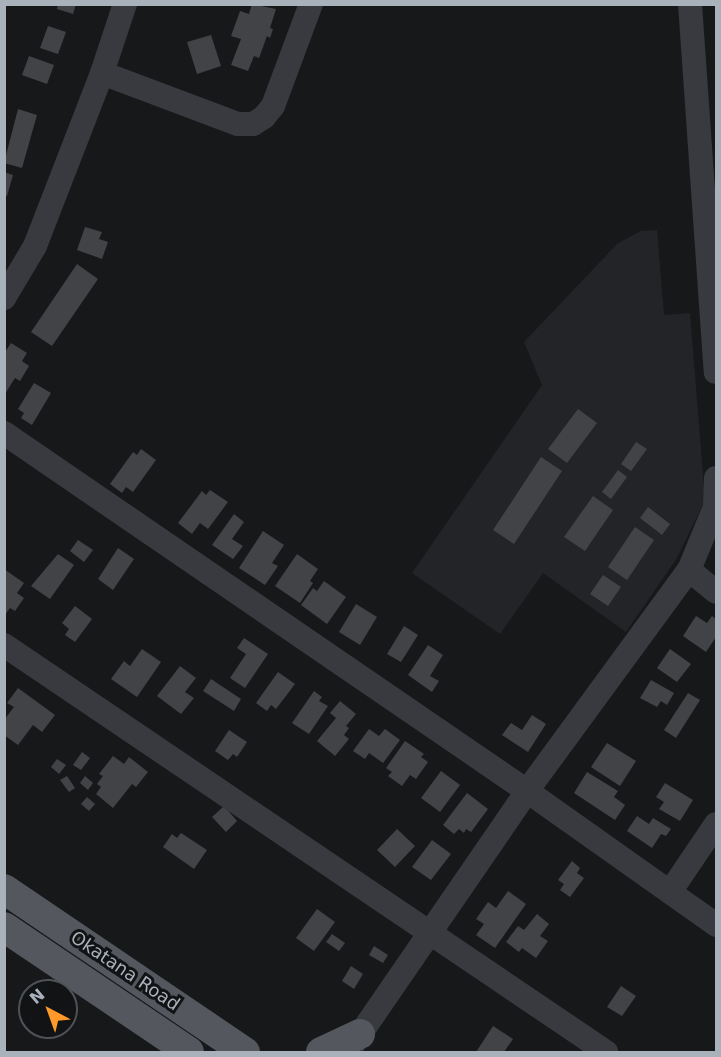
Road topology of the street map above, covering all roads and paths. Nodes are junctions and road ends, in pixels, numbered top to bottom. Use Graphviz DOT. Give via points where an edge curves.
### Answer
graph roads {
  1 [pos="125,4"];
  2 [pos="311,4"];
  3 [pos="690,4"];
  4 [pos="102,73"];
  5 [pos="4,298"];
  6 [pos="717,372"];
  7 [pos="4,434"];
  8 [pos="717,478"];
  9 [pos="689,570"];
  10 [pos="717,592"];
  11 [pos="4,645"];
  12 [pos="527,791"];
  13 [pos="717,824"];
  14 [pos="4,889"];
  15 [pos="670,892"];
  16 [pos="717,925"];
  17 [pos="4,927"];
  18 [pos="430,934"];
  19 [pos="354,1045"];
  20 [pos="249,1052"];
  21 [pos="189,1053"];
  22 [pos="321,1053"];
  23 [pos="606,1053"];
  1 -- 4 [label="street"];
  2 -- 4 [label="street" via="273,105 253,124 238,124"];
  3 -- 6 [label="street"];
  4 -- 5 [label="street" via="35,246"];
  7 -- 12 [label="street"];
  8 -- 9 [label="street" via="715,507"];
  9 -- 10 [label="street"];
  9 -- 12 [label="street"];
  11 -- 18 [label="street"];
  12 -- 15 [label="street"];
  12 -- 18 [label="street"];
  13 -- 15 [label="street"];
  14 -- 20 [label="main road, Okatana Road"];
  15 -- 16 [label="street"];
  17 -- 21 [label="main road, Okatana Road"];
  18 -- 19 [label="street"];
  18 -- 23 [label="street"];
  19 -- 22 [label="main road"];
}
